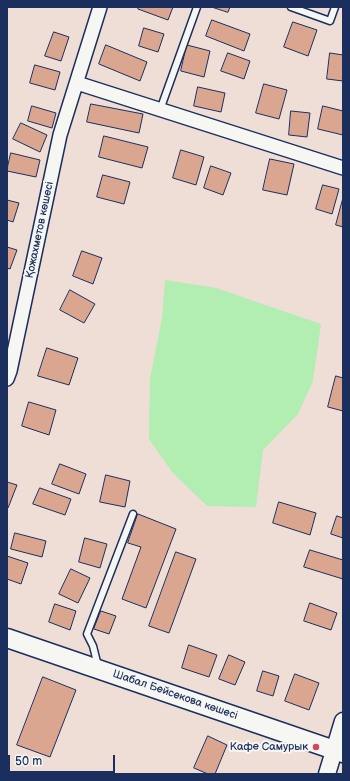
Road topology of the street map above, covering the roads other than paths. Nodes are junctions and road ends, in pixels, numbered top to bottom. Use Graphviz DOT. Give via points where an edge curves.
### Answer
graph roads {
  1 [pos="100,7"];
  2 [pos="197,7"];
  3 [pos="291,7"];
  4 [pos="335,7"];
  5 [pos="77,83"];
  6 [pos="160,110"];
  7 [pos="343,168"];
  8 [pos="7,379"];
  9 [pos="132,514"];
  10 [pos="7,638"];
  11 [pos="98,669"];
  12 [pos="343,721"];
  13 [pos="339,751"];
  14 [pos="328,774"];
  1 -- 5 [label="street, Қожахметов көшесі"];
  2 -- 6 [label="lane"];
  3 -- 4 [label="lane" via="330,21"];
  5 -- 6 [label="street"];
  5 -- 8 [label="street, Қожахметов көшесі" via="60,135"];
  6 -- 7 [label="street"];
  9 -- 11 [label="lane" via="87,634 93,646"];
  10 -- 11 [label="main road, Шабал Бейсекова көшесі"];
  11 -- 13 [label="main road, Шабал Бейсекова көшесі"];
  12 -- 13 [label="street"];
  13 -- 14 [label="street"];
}
